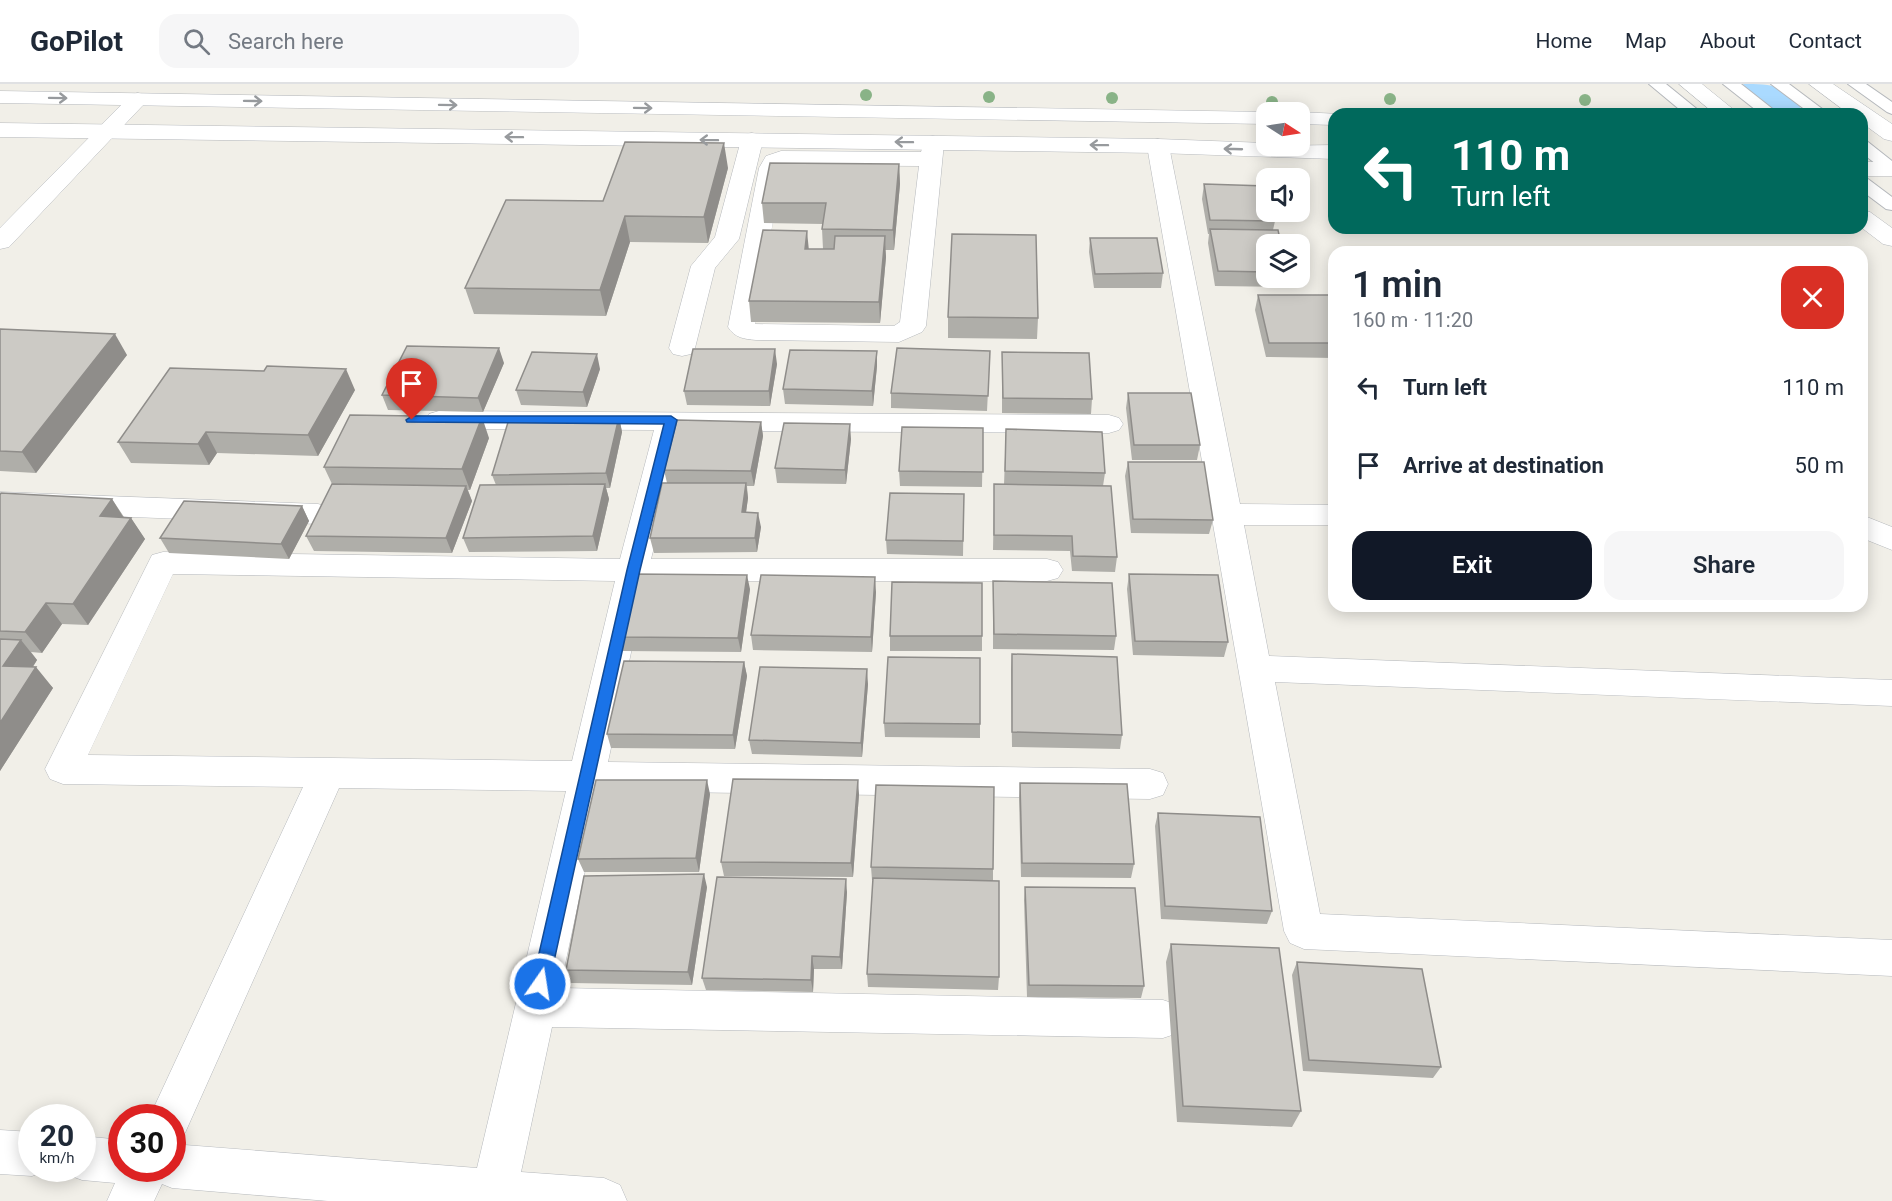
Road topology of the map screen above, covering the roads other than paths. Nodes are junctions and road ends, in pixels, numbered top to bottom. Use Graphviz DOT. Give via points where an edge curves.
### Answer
graph roads {
  1 [pos="1657,84"];
  2 [pos="1689,84"];
  3 [pos="1731,84"];
  4 [pos="1779,84"];
  5 [pos="1820,84"];
  6 [pos="1856,84"];
  7 [pos="0,97"];
  8 [pos="138,99"];
  9 [pos="1687,108"];
  10 [pos="1720,108"];
  11 [pos="1763,108"];
  12 [pos="1813,108"];
  13 [pos="1859,108"];
  14 [pos="1868,114"];
  15 [pos="1256,118"];
  16 [pos="1310,118"];
  17 [pos="1328,119"];
  18 [pos="1883,123"];
  19 [pos="0,130"];
  20 [pos="106,132"];
  21 [pos="752,140"];
  22 [pos="1158,146"];
  23 [pos="1868,150"];
  24 [pos="932,151"];
  25 [pos="1328,152"];
  26 [pos="1868,169"];
  27 [pos="1892,169"];
  28 [pos="1868,187"];
  29 [pos="1892,205"];
  30 [pos="1868,221"];
  31 [pos="1892,239"];
  32 [pos="0,242"];
  33 [pos="682,348"];
  34 [pos="412,420"];
  35 [pos="671,420"];
  36 [pos="1109,424"];
  37 [pos="0,502"];
  38 [pos="318,514"];
  39 [pos="1227,514"];
  40 [pos="1328,515"];
  41 [pos="1868,529"];
  42 [pos="1892,539"];
  43 [pos="633,570"];
  44 [pos="1047,570"];
  45 [pos="1256,668"];
  46 [pos="1892,693"];
  47 [pos="328,773"];
  48 [pos="587,777"];
  49 [pos="1150,784"];
  50 [pos="1892,958"];
  51 [pos="535,1007"];
  52 [pos="1163,1019"];
  53 [pos="176,1104"];
  54 [pos="0,1152"];
  55 [pos="18,1153"];
  56 [pos="186,1167"];
  57 [pos="139,1182"];
  58 [pos="494,1192"];
  59 [pos="130,1201"];
  60 [pos="604,1201"];
  1 -- 9 [label="lane"];
  2 -- 10 [label="street"];
  3 -- 11 [label="lane"];
  4 -- 12 [label="lane"];
  5 -- 13 [label="street"];
  6 -- 18 [label="lane"];
  7 -- 8 [label="street, one-way"];
  8 -- 15 [label="street, one-way"];
  8 -- 20 [label="street"];
  14 -- 18 [label="street"];
  16 -- 17 [label="street"];
  19 -- 20 [label="street"];
  21 -- 20 [label="street, one-way"];
  20 -- 32 [label="street"];
  24 -- 21 [label="street, one-way"];
  21 -- 33 [label="street" via="727,239 703,266"];
  22 -- 24 [label="street, one-way"];
  25 -- 22 [label="street, one-way"];
  22 -- 39 [label="street"];
  23 -- 27 [label="lane"];
  24 -- 24 [label="street" via="913,326 899,334 756,332 741,327 774,161"];
  26 -- 27 [label="street"];
  28 -- 29 [label="lane"];
  30 -- 31 [label="street"];
  34 -- 35 [label="street"];
  35 -- 36 [label="street"];
  35 -- 43 [label="street"];
  37 -- 38 [label="street"];
  39 -- 40 [label="street"];
  39 -- 45 [label="street"];
  41 -- 42 [label="street"];
  43 -- 44 [label="street"];
  43 -- 47 [label="street" via="163,564 63,769"];
  43 -- 48 [label="street"];
  45 -- 46 [label="street"];
  45 -- 50 [label="street" via="1304,931"];
  47 -- 48 [label="street"];
  47 -- 53 [label="street"];
  48 -- 49 [label="street"];
  48 -- 51 [label="street"];
  51 -- 52 [label="street"];
  51 -- 58 [label="street"];
  54 -- 55 [label="street"];
  56 -- 58 [label="street"];
  57 -- 59 [label="street"];
  58 -- 60 [label="street"];
}
